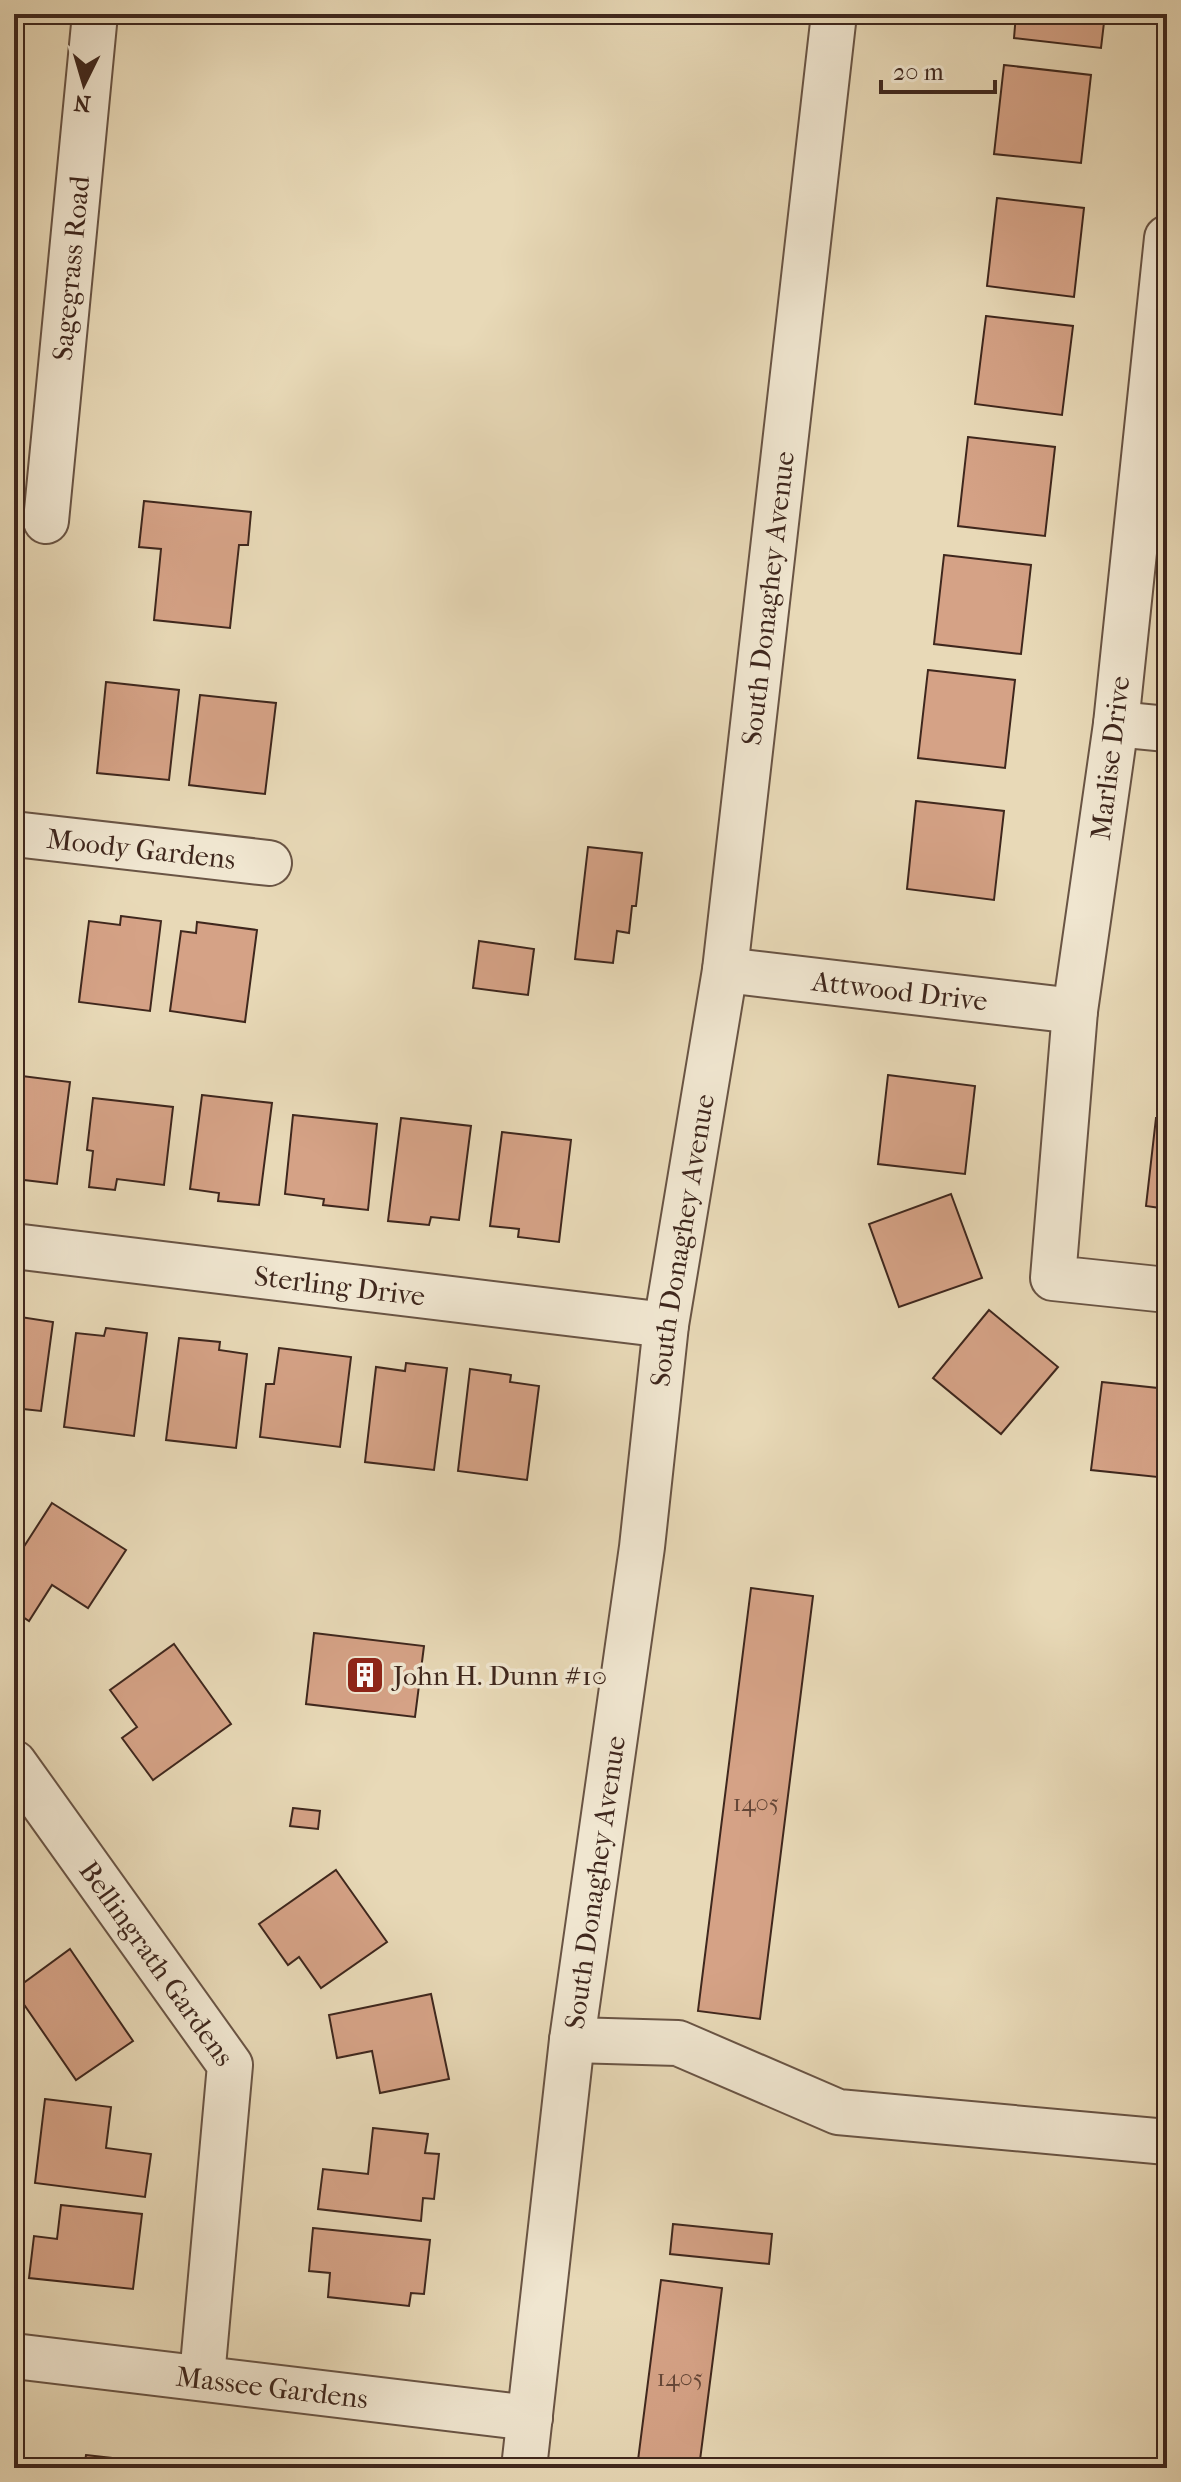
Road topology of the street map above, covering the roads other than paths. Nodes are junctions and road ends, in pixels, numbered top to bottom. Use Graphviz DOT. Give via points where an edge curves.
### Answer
graph roads {
  1 [pos="95,14"];
  2 [pos="834,14"];
  3 [pos="1167,238"];
  4 [pos="46,521"];
  5 [pos="1116,724"];
  6 [pos="1167,729"];
  7 [pos="14,834"];
  8 [pos="269,863"];
  9 [pos="725,970"];
  10 [pos="1075,1011"];
  11 [pos="14,1246"];
  12 [pos="1167,1290"];
  13 [pos="666,1325"];
  14 [pos="14,1763"];
  15 [pos="572,2040"];
  16 [pos="1167,2142"];
  17 [pos="14,2356"];
  18 [pos="202,2377"];
  19 [pos="530,2418"];
  20 [pos="524,2468"];
  1 -- 4 [label="street, Sagegrass Road"];
  2 -- 9 [label="street, South Donaghey Avenue"];
  3 -- 5 [label="street, Marlise Drive"];
  5 -- 6 [label="street"];
  5 -- 10 [label="street, Marlise Drive"];
  7 -- 8 [label="street, Moody Gardens"];
  9 -- 10 [label="street, Attwood Drive"];
  9 -- 13 [label="street, South Donaghey Avenue"];
  10 -- 12 [label="street, Marlise Drive" via="1053,1278"];
  11 -- 13 [label="street, Sterling Drive"];
  13 -- 15 [label="street, South Donaghey Avenue" via="642,1547"];
  14 -- 18 [label="street, Bellingrath Gardens" via="230,2065"];
  15 -- 16 [label="street" via="678,2043 838,2112"];
  15 -- 19 [label="street, South Donaghey Avenue"];
  17 -- 18 [label="street, Massee Gardens"];
  18 -- 19 [label="street, Massee Gardens"];
  19 -- 20 [label="street, South Donaghey Avenue"];
}
